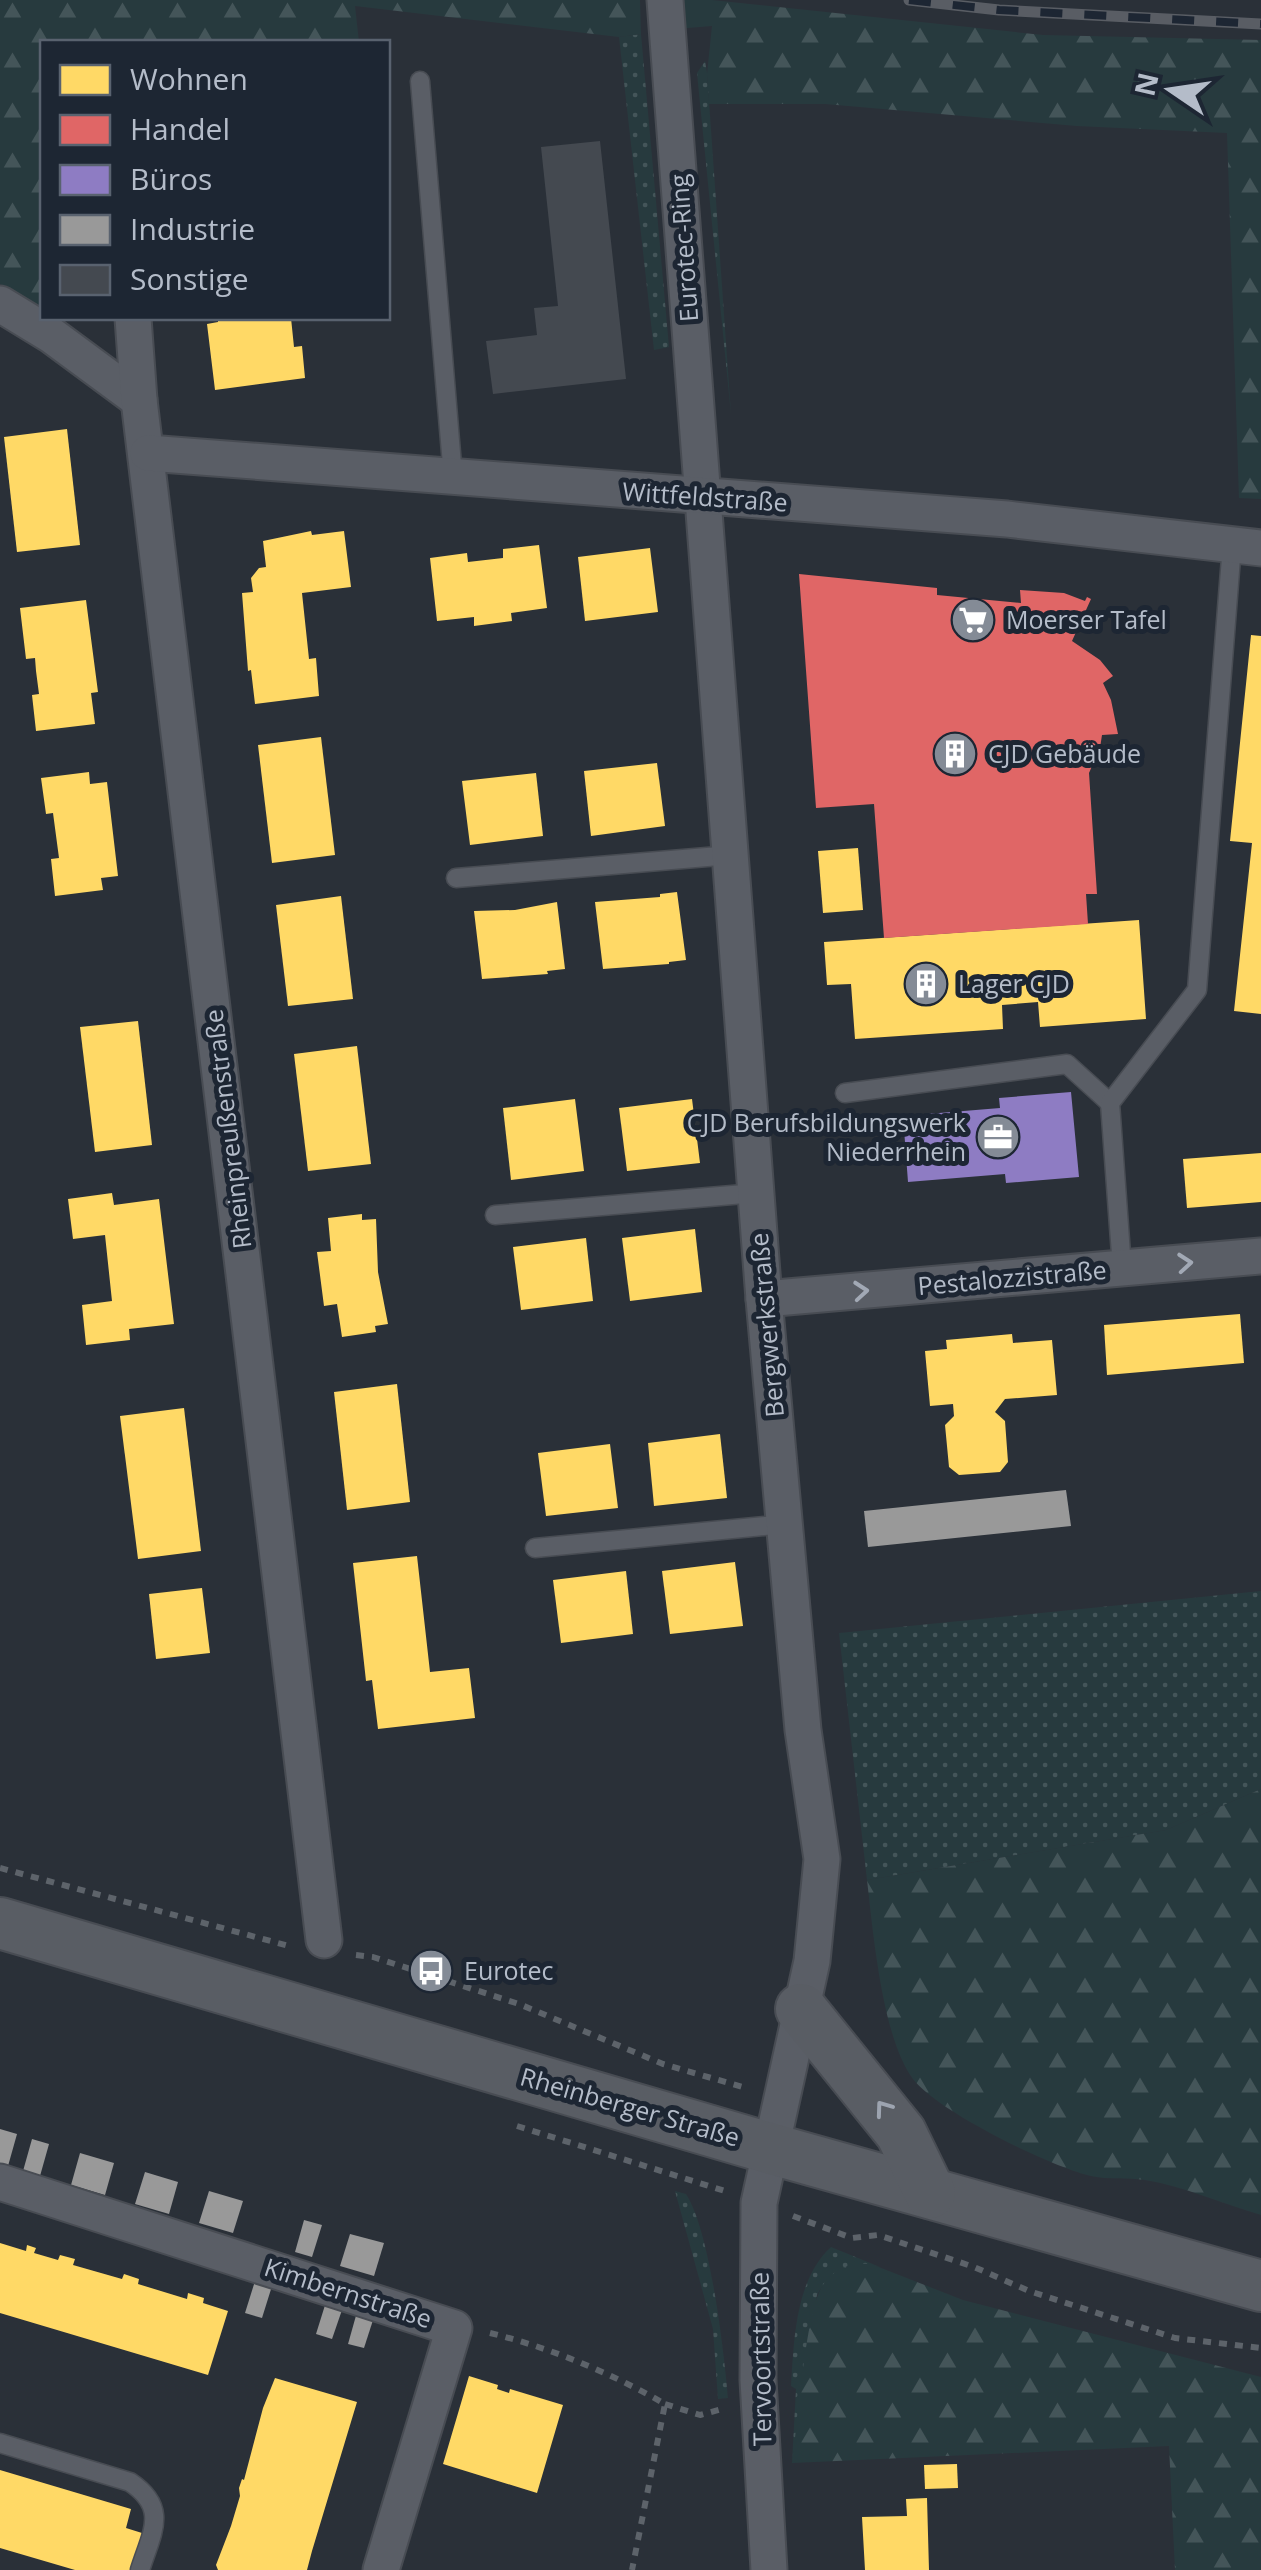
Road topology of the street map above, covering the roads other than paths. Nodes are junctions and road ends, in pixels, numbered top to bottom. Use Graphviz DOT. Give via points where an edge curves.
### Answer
graph roads {
  1 [pos="665,0"];
  2 [pos="420,81"];
  3 [pos="0,304"];
  4 [pos="133,320"];
  5 [pos="139,400"];
  6 [pos="148,454"];
  7 [pos="453,478"];
  8 [pos="703,497"];
  9 [pos="1247,547"];
  10 [pos="730,854"];
  11 [pos="456,878"];
  12 [pos="845,1092"];
  13 [pos="1110,1103"];
  14 [pos="756,1193"];
  15 [pos="494,1216"];
  16 [pos="1261,1256"];
  17 [pos="1122,1268"];
  18 [pos="764,1299"];
  19 [pos="785,1524"];
  20 [pos="535,1548"];
  21 [pos="0,1923"];
  22 [pos="323,1947"];
  23 [pos="802,2009"];
  24 [pos="772,2149"];
  25 [pos="0,2182"];
  26 [pos="930,2193"];
  27 [pos="1261,2286"];
  28 [pos="0,2442"];
  29 [pos="140,2570"];
  30 [pos="381,2570"];
  31 [pos="770,2570"];
  1 -- 8 [label="street, Eurotec-Ring"];
  2 -- 7 [label="lane"];
  3 -- 5 [label="street"];
  4 -- 5 [label="street, Rheinpreußenstraße"];
  5 -- 6 [label="street, Rheinpreußenstraße"];
  6 -- 7 [label="street, Wittfeldstraße"];
  6 -- 22 [label="street, Rheinpreußenstraße"];
  7 -- 8 [label="street, Wittfeldstraße"];
  8 -- 9 [label="street, Wittfeldstraße" via="1006,519"];
  8 -- 10 [label="street, Bergwerkstraße"];
  9 -- 13 [label="lane" via="1197,990"];
  10 -- 11 [label="lane"];
  10 -- 14 [label="street, Bergwerkstraße"];
  12 -- 13 [label="lane" via="1067,1064"];
  13 -- 17 [label="lane"];
  14 -- 15 [label="lane"];
  14 -- 18 [label="street, Bergwerkstraße"];
  17 -- 16 [label="street, Pestalozzistraße, one-way"];
  18 -- 17 [label="street, Pestalozzistraße, one-way"];
  18 -- 19 [label="street, Bergwerkstraße"];
  19 -- 20 [label="lane"];
  19 -- 23 [label="street, Bergwerkstraße" via="822,1858"];
  21 -- 24 [label="main road, Rheinberger Straße"];
  23 -- 24 [label="street, Bergwerkstraße"];
  26 -- 23 [label="main road, one-way" via="900,2133"];
  24 -- 26 [label="main road, Rheinberger Straße"];
  24 -- 31 [label="street, Tervoortstraße" via="759,2202 760,2404"];
  25 -- 30 [label="street, Kimbernstraße" via="454,2328"];
  26 -- 27 [label="main road, Rheinberger Straße"];
  28 -- 29 [label="lane" via="116,2477 146,2493 155,2522"];
}
